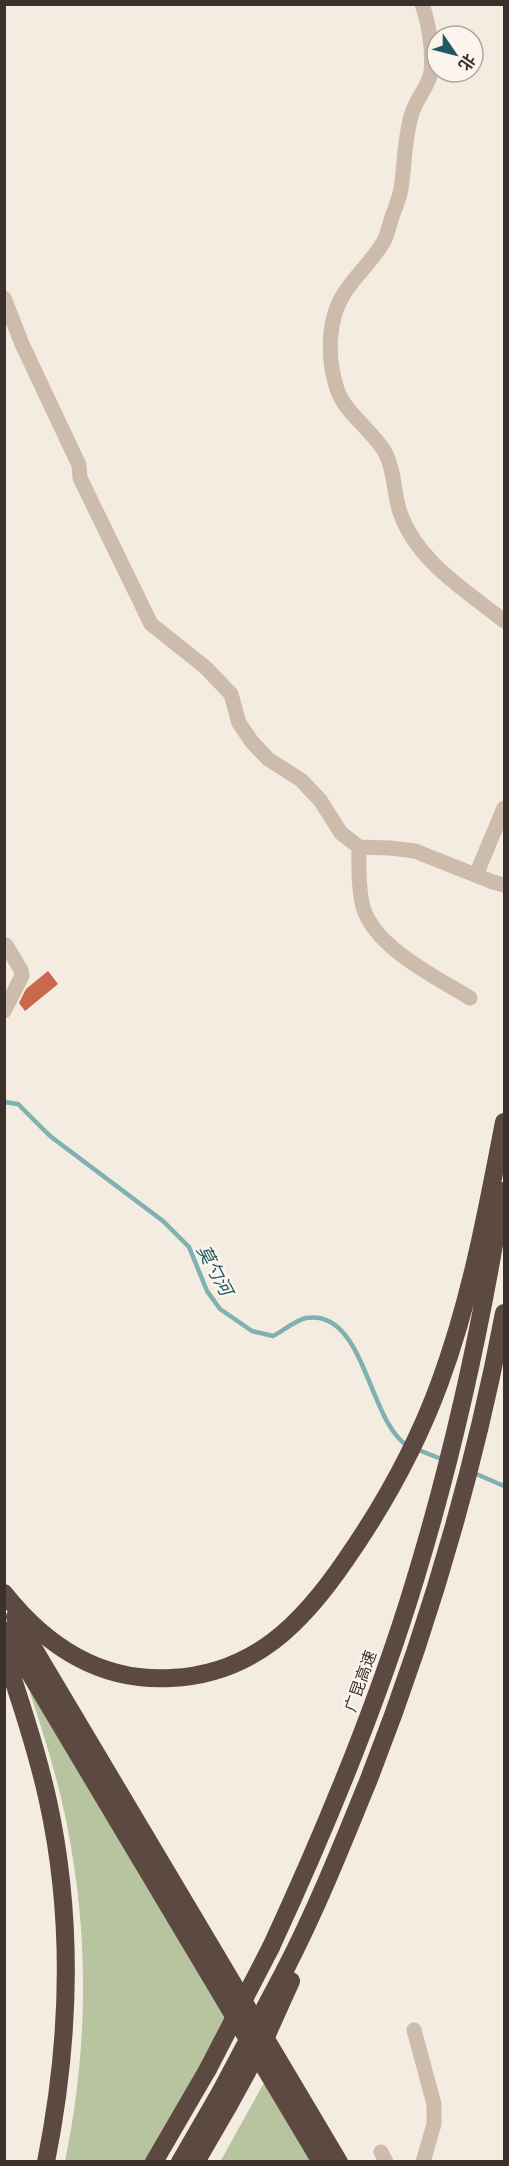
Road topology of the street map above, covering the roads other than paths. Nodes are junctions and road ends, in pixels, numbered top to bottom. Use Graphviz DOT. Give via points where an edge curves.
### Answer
graph roads {
  1 [pos="422,4"];
  2 [pos="4,298"];
  3 [pos="504,621"];
  4 [pos="504,808"];
  5 [pos="359,847"];
  6 [pos="476,875"];
  7 [pos="504,885"];
  8 [pos="6,945"];
  9 [pos="470,998"];
  10 [pos="4,1011"];
  11 [pos="504,1122"];
  12 [pos="504,1179"];
  13 [pos="484,1262"];
  14 [pos="504,1313"];
  15 [pos="4,1593"];
  16 [pos="4,1600"];
  17 [pos="4,1630"];
  18 [pos="4,1653"];
  19 [pos="414,2031"];
  20 [pos="225,2098"];
  21 [pos="46,2162"];
  22 [pos="154,2162"];
  23 [pos="180,2162"];
  24 [pos="196,2162"];
  25 [pos="321,2162"];
  26 [pos="339,2162"];
  27 [pos="423,2162"];
  1 -- 3 [label="street" via="431,44 431,74 412,111 400,190 385,240 345,292 336,311 330,337 331,360 337,390 386,454 400,514 409,533 442,571"];
  2 -- 5 [label="street" via="79,465 80,478 151,624 205,667 231,694 239,723 252,742 268,759 301,780 320,800 341,833"];
  4 -- 6 [label="street"];
  5 -- 6 [label="street" via="415,851"];
  5 -- 9 [label="street" via="358,883 364,909 376,932 404,957"];
  6 -- 7 [label="street"];
  8 -- 10 [label="street" via="22,976"];
  11 -- 13 [label="highway"];
  12 -- 13 [label="highway, 广昆高速"];
  13 -- 15 [label="highway" via="424,1423 384,1501 310,1608 279,1638 244,1660 204,1674 151,1678 120,1674 80,1659 45,1637"];
  13 -- 22 [label="highway, 广昆高速, bridge" via="457,1428 437,1505 363,1733 271,1947"];
  14 -- 20 [label="highway, bridge" via="461,1500 384,1741 264,2041"];
  16 -- 26 [label="highway"];
  17 -- 25 [label="highway"];
  18 -- 21 [label="highway" via="43,1780 56,1847 66,1938 65,2028"];
  19 -- 27 [label="street" via="434,2104 434,2124"];
  20 -- 23 [label="highway"];
  20 -- 24 [label="highway"];
}
